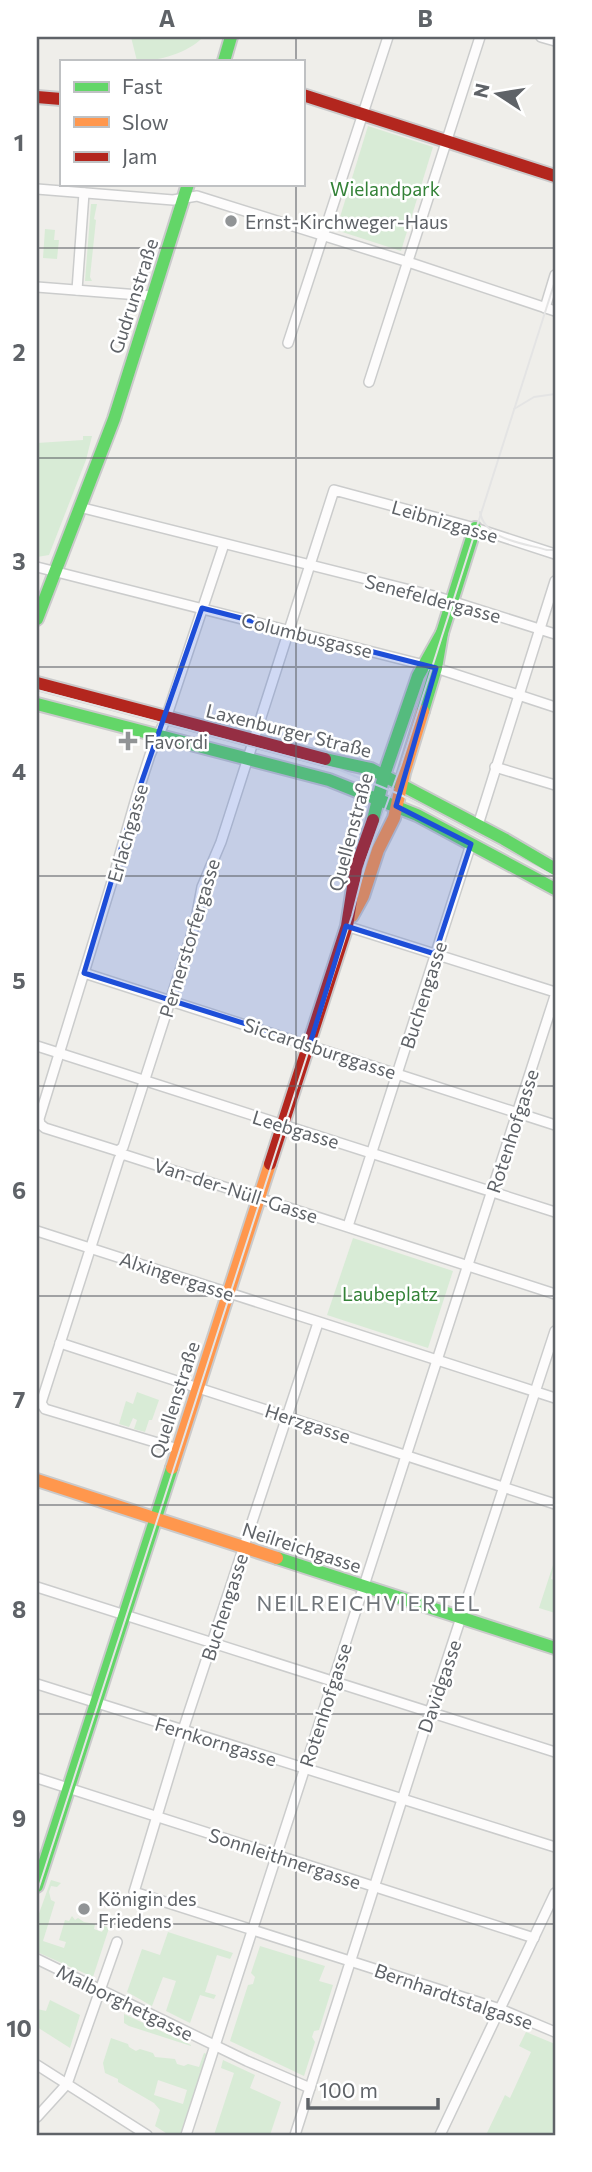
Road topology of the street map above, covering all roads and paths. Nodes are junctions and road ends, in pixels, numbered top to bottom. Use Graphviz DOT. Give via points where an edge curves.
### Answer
graph roads {
  1 [pos="231,37"];
  2 [pos="388,37"];
  3 [pos="480,37"];
  4 [pos="541,37"];
  5 [pos="555,41"];
  6 [pos="224,60"];
  7 [pos="304,95"];
  8 [pos="37,97"];
  9 [pos="60,99"];
  10 [pos="363,115"];
  11 [pos="447,142"];
  12 [pos="555,176"];
  13 [pos="187,186"];
  14 [pos="37,189"];
  15 [pos="84,193"];
  16 [pos="184,198"];
  17 [pos="325,235"];
  18 [pos="408,262"];
  19 [pos="555,275"];
  20 [pos="37,287"];
  21 [pos="77,290"];
  22 [pos="152,296"];
  23 [pos="545,307"];
  24 [pos="555,311"];
  25 [pos="288,343"];
  26 [pos="369,382"];
  27 [pos="334,490"];
  28 [pos="79,507"];
  29 [pos="475,528"];
  30 [pos="224,544"];
  31 [pos="555,554"];
  32 [pos="310,566"];
  33 [pos="37,567"];
  34 [pos="55,572"];
  35 [pos="555,581"];
  36 [pos="452,601"];
  37 [pos="202,608"];
  38 [pos="37,619"];
  39 [pos="541,629"];
  40 [pos="288,631"];
  41 [pos="555,634"];
  42 [pos="430,666"];
  43 [pos="37,683"];
  44 [pos="518,695"];
  45 [pos="37,704"];
  46 [pos="555,707"];
  47 [pos="166,718"];
  48 [pos="159,735"];
  49 [pos="254,741"];
  50 [pos="249,758"];
  51 [pos="495,767"];
  52 [pos="384,775"];
  53 [pos="402,784"];
  54 [pos="555,785"];
  55 [pos="377,799"];
  56 [pos="396,806"];
  57 [pos="478,825"];
  58 [pos="471,844"];
  59 [pos="555,869"];
  60 [pos="555,889"];
  61 [pos="347,926"];
  62 [pos="435,954"];
  63 [pos="84,973"];
  64 [pos="555,994"];
  65 [pos="171,1000"];
  66 [pos="310,1044"];
  67 [pos="37,1046"];
  68 [pos="59,1054"];
  69 [pos="398,1073"];
  70 [pos="143,1081"];
  71 [pos="518,1112"];
  72 [pos="40,1124"];
  73 [pos="284,1125"];
  74 [pos="555,1125"];
  75 [pos="122,1152"];
  76 [pos="371,1152"];
  77 [pos="493,1191"];
  78 [pos="260,1197"];
  79 [pos="555,1212"];
  80 [pos="348,1226"];
  81 [pos="37,1231"];
  82 [pos="90,1248"];
  83 [pos="468,1265"];
  84 [pos="229,1292"];
  85 [pos="555,1294"];
  86 [pos="318,1323"];
  87 [pos="555,1331"];
  88 [pos="60,1343"];
  89 [pos="439,1360"];
  90 [pos="198,1389"];
  91 [pos="536,1392"];
  92 [pos="555,1398"];
  93 [pos="287,1416"];
  94 [pos="178,1449"];
  95 [pos="407,1455"];
  96 [pos="37,1480"];
  97 [pos="504,1487"];
  98 [pos="555,1504"];
  99 [pos="155,1519"];
  100 [pos="244,1548"];
  101 [pos="37,1587"];
  102 [pos="363,1587"];
  103 [pos="125,1615"];
  104 [pos="462,1619"];
  105 [pos="212,1642"];
  106 [pos="555,1648"];
  107 [pos="333,1682"];
  108 [pos="37,1684"];
  109 [pos="96,1703"];
  110 [pos="430,1713"];
  111 [pos="183,1730"];
  112 [pos="555,1752"];
  113 [pos="305,1769"];
  114 [pos="37,1778"];
  115 [pos="68,1788"];
  116 [pos="403,1798"];
  117 [pos="157,1817"];
  118 [pos="555,1847"];
  119 [pos="278,1855"];
  120 [pos="37,1886"];
  121 [pos="376,1887"];
  122 [pos="555,1893"];
  123 [pos="252,1930"];
  124 [pos="534,1938"];
  125 [pos="117,1942"];
  126 [pos="37,1959"];
  127 [pos="351,1962"];
  128 [pos="100,1990"];
  129 [pos="500,2009"];
  130 [pos="555,2032"];
  131 [pos="214,2046"];
  132 [pos="37,2065"];
  133 [pos="67,2084"];
  134 [pos="310,2088"];
  135 [pos="37,2117"];
  136 [pos="147,2135"];
  137 [pos="186,2135"];
  138 [pos="295,2135"];
  139 [pos="440,2135"];
  1 -- 6 [label="street"];
  2 -- 10 [label="street"];
  3 -- 11 [label="street"];
  4 -- 5 [label="street"];
  7 -- 10 [label="street"];
  8 -- 9 [label="street"];
  10 -- 11 [label="street"];
  10 -- 17 [label="street"];
  11 -- 12 [label="street"];
  11 -- 18 [label="street"];
  13 -- 16 [label="street, Gudrunstraße"];
  14 -- 15 [label="street"];
  15 -- 16 [label="street"];
  15 -- 21 [label="street"];
  16 -- 17 [label="street" via="197,196"];
  16 -- 22 [label="street, Gudrunstraße"];
  17 -- 18 [label="street"];
  17 -- 25 [label="street"];
  18 -- 23 [label="street"];
  18 -- 26 [label="street"];
  19 -- 23 [label="street"];
  20 -- 21 [label="street"];
  21 -- 22 [label="street"];
  22 -- 28 [label="street, Gudrunstraße" via="114,419"];
  23 -- 24 [label="street"];
  27 -- 29 [label="street, Leibnizgasse"];
  27 -- 32 [label="street, Pernerstorfergasse"];
  28 -- 30 [label="street"];
  28 -- 34 [label="street, Gudrunstraße"];
  29 -- 31 [label="street, Leibnizgasse"];
  29 -- 36 [label="street, Quellenstraße"];
  30 -- 32 [label="street, Senefeldergasse"];
  30 -- 37 [label="street, Erlachgasse"];
  32 -- 36 [label="street, Senefeldergasse"];
  32 -- 40 [label="street, Pernerstorfergasse"];
  33 -- 34 [label="street, Columbusgasse"];
  34 -- 37 [label="street, Columbusgasse"];
  34 -- 38 [label="street"];
  35 -- 39 [label="street"];
  36 -- 39 [label="street, Senefeldergasse"];
  36 -- 42 [label="street, Quellenstraße"];
  37 -- 40 [label="street, Columbusgasse"];
  37 -- 47 [label="street, Erlachgasse"];
  39 -- 41 [label="street, Senefeldergasse"];
  39 -- 44 [label="street"];
  40 -- 42 [label="street, Columbusgasse"];
  40 -- 49 [label="street, Pernerstorfergasse"];
  42 -- 44 [label="street, Columbusgasse"];
  42 -- 52 [label="street, Quellenstraße"];
  42 -- 53 [label="street, Quellenstraße"];
  43 -- 47 [label="street, Laxenburger Straße"];
  44 -- 46 [label="street, Columbusgasse"];
  44 -- 51 [label="street"];
  45 -- 48 [label="street, Laxenburger Straße"];
  47 -- 48 [label="street, Erlachgasse"];
  47 -- 49 [label="street, Laxenburger Straße"];
  48 -- 50 [label="street, Laxenburger Straße"];
  48 -- 63 [label="street, Erlachgasse"];
  49 -- 50 [label="street, Pernerstorfergasse"];
  49 -- 52 [label="street, Laxenburger Straße"];
  50 -- 55 [label="street, Laxenburger Straße"];
  50 -- 65 [label="street, Pernerstorfergasse" via="206,873"];
  51 -- 54 [label="street"];
  51 -- 57 [label="street"];
  52 -- 53 [label="street, Laxenburger Straße"];
  52 -- 55 [label="street, Quellenstraße"];
  53 -- 56 [label="street, Quellenstraße"];
  53 -- 57 [label="street, Laxenburger Straße"];
  55 -- 56 [label="street, Laxenburger Straße"];
  55 -- 61 [label="street, Quellenstraße" via="356,868"];
  56 -- 58 [label="street, Laxenburger Straße"];
  56 -- 61 [label="street, Quellenstraße"];
  57 -- 59 [label="street, Laxenburger Straße"];
  58 -- 60 [label="street, Laxenburger Straße"];
  58 -- 62 [label="street, Buchengasse"];
  61 -- 62 [label="street"];
  61 -- 66 [label="street, Quellenstraße"];
  62 -- 64 [label="street"];
  62 -- 69 [label="street, Buchengasse"];
  63 -- 65 [label="street, Siccardsburggasse"];
  63 -- 68 [label="street, Erlachgasse"];
  64 -- 71 [label="street, Rotenhofgasse"];
  65 -- 66 [label="street, Siccardsburggasse"];
  65 -- 70 [label="street, Pernerstorfergasse"];
  66 -- 69 [label="street, Siccardsburggasse"];
  66 -- 73 [label="street, Quellenstraße"];
  67 -- 68 [label="street, Leebgasse"];
  68 -- 70 [label="street, Leebgasse"];
  68 -- 72 [label="street, Erlachgasse"];
  69 -- 71 [label="street, Siccardsburggasse"];
  69 -- 76 [label="street, Buchengasse"];
  70 -- 73 [label="street, Leebgasse"];
  70 -- 75 [label="street, Pernerstorfergasse"];
  71 -- 74 [label="street, Siccardsburggasse"];
  71 -- 77 [label="street, Rotenhofgasse"];
  72 -- 75 [label="street, Van-der-Nüll-Gasse"];
  73 -- 76 [label="street, Leebgasse"];
  73 -- 78 [label="street, Quellenstraße"];
  75 -- 78 [label="street, Van-der-Nüll-Gasse"];
  75 -- 82 [label="street, Pernerstorfergasse"];
  76 -- 77 [label="street, Leebgasse"];
  76 -- 80 [label="street, Buchengasse"];
  77 -- 79 [label="street, Leebgasse"];
  77 -- 83 [label="street, Rotenhofgasse"];
  78 -- 80 [label="street, Van-der-Nüll-Gasse"];
  78 -- 84 [label="street, Quellenstraße"];
  80 -- 83 [label="street"];
  81 -- 82 [label="street, Alxingergasse"];
  82 -- 84 [label="street, Alxingergasse"];
  82 -- 88 [label="street, Pernerstorfergasse"];
  83 -- 85 [label="street"];
  83 -- 89 [label="street"];
  84 -- 86 [label="street, Alxingergasse"];
  84 -- 90 [label="street, Quellenstraße"];
  86 -- 89 [label="street"];
  86 -- 93 [label="street, Buchengasse"];
  87 -- 91 [label="street, Davidgasse"];
  88 -- 90 [label="street, Herzgasse"];
  88 -- 94 [label="street, Pernerstorfergasse" via="42,1406 45,1409"];
  89 -- 91 [label="street"];
  89 -- 95 [label="street, Rotenhofgasse"];
  90 -- 93 [label="street, Herzgasse"];
  90 -- 94 [label="street, Quellenstraße"];
  91 -- 92 [label="street"];
  91 -- 97 [label="street, Davidgasse"];
  93 -- 95 [label="street, Herzgasse"];
  93 -- 100 [label="street, Buchengasse"];
  94 -- 99 [label="street, Quellenstraße"];
  95 -- 97 [label="street, Herzgasse"];
  95 -- 102 [label="street, Rotenhofgasse"];
  96 -- 99 [label="street, Neilreichgasse"];
  97 -- 98 [label="street, Herzgasse"];
  97 -- 104 [label="street, Davidgasse"];
  99 -- 100 [label="street, Neilreichgasse"];
  99 -- 103 [label="street, Quellenstraße"];
  100 -- 102 [label="street, Neilreichgasse"];
  100 -- 105 [label="street, Buchengasse"];
  101 -- 103 [label="street"];
  102 -- 104 [label="street, Neilreichgasse"];
  102 -- 107 [label="street, Rotenhofgasse"];
  103 -- 105 [label="street"];
  103 -- 109 [label="street, Quellenstraße"];
  104 -- 106 [label="street, Neilreichgasse"];
  104 -- 110 [label="street, Davidgasse"];
  105 -- 107 [label="street"];
  105 -- 111 [label="street, Buchengasse"];
  107 -- 110 [label="street"];
  107 -- 113 [label="street, Rotenhofgasse"];
  108 -- 109 [label="street, Fernkorngasse"];
  109 -- 111 [label="street, Fernkorngasse"];
  109 -- 115 [label="street, Quellenstraße"];
  110 -- 112 [label="street"];
  110 -- 116 [label="street, Davidgasse"];
  111 -- 113 [label="street, Fernkorngasse"];
  111 -- 117 [label="street, Buchengasse"];
  113 -- 116 [label="street, Fernkorngasse"];
  113 -- 119 [label="street, Rotenhofgasse"];
  114 -- 115 [label="street, Sonnleithnergasse"];
  115 -- 117 [label="street, Sonnleithnergasse"];
  115 -- 120 [label="street, Quellenstraße"];
  116 -- 118 [label="street, Fernkorngasse"];
  116 -- 121 [label="street, Davidgasse"];
  117 -- 119 [label="street, Sonnleithnergasse"];
  117 -- 123 [label="street, Buchengasse" via="134,1892"];
  119 -- 121 [label="street, Sonnleithnergasse"];
  119 -- 123 [label="street, Rotenhofgasse"];
  121 -- 124 [label="street, Sonnleithnergasse"];
  121 -- 127 [label="street, Davidgasse"];
  122 -- 124 [label="street"];
  123 -- 127 [label="street, Bernhardtstalgasse"];
  123 -- 131 [label="street, Rotenhofgasse"];
  124 -- 129 [label="street"];
  125 -- 128 [label="street"];
  126 -- 128 [label="street, Malborghetgasse"];
  127 -- 129 [label="street, Bernhardtstalgasse"];
  127 -- 134 [label="street, Davidgasse"];
  128 -- 131 [label="street, Malborghetgasse"];
  128 -- 133 [label="street"];
  129 -- 130 [label="street, Bernhardtstalgasse"];
  129 -- 139 [label="street"];
  131 -- 134 [label="street, Malborghetgasse"];
  131 -- 137 [label="street"];
  132 -- 133 [label="street"];
  133 -- 135 [label="street"];
  133 -- 136 [label="street"];
  134 -- 138 [label="street"];
}
